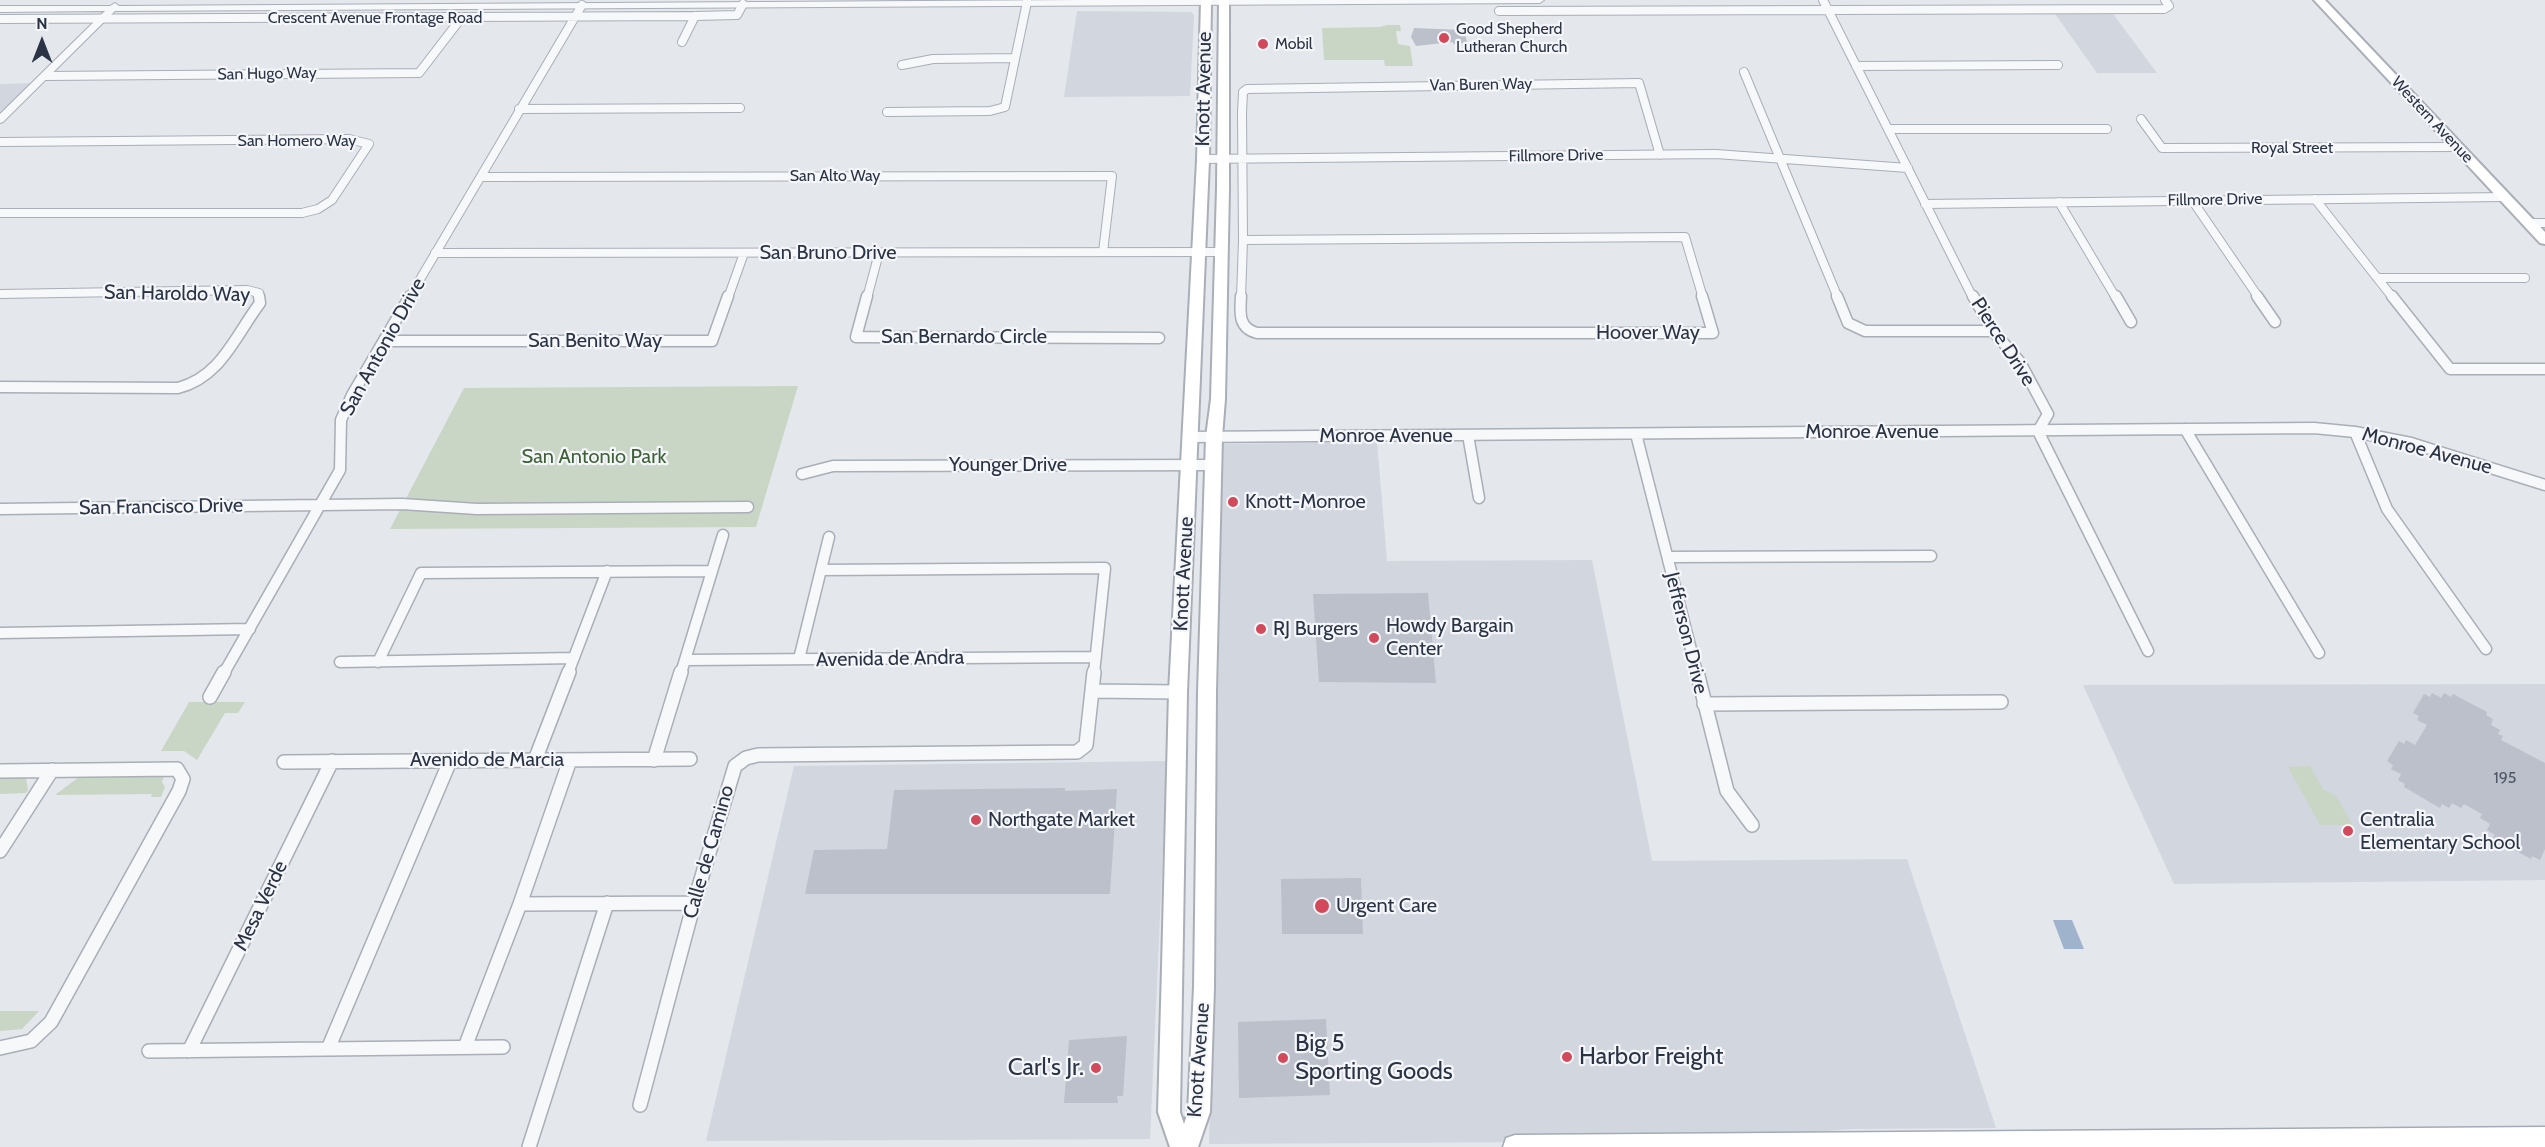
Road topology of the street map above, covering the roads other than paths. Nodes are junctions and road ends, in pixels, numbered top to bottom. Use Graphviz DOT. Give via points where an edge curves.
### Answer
graph roads {
  1 [pos="121,0"];
  2 [pos="1540,0"];
  3 [pos="1823,0"];
  4 [pos="2164,0"];
  5 [pos="2319,0"];
  6 [pos="1206,1"];
  7 [pos="1224,1"];
  8 [pos="619,2"];
  9 [pos="1028,2"];
  10 [pos="743,4"];
  11 [pos="582,5"];
  12 [pos="113,8"];
  13 [pos="0,9"];
  14 [pos="1828,9"];
  15 [pos="1499,11"];
  16 [pos="694,16"];
  17 [pos="462,17"];
  18 [pos="575,17"];
  19 [pos="102,19"];
  20 [pos="0,20"];
  21 [pos="682,42"];
  22 [pos="1015,58"];
  23 [pos="902,65"];
  24 [pos="2058,65"];
  25 [pos="1856,66"];
  26 [pos="1744,72"];
  27 [pos="45,76"];
  28 [pos="1204,92"];
  29 [pos="1223,92"];
  30 [pos="740,108"];
  31 [pos="519,109"];
  32 [pos="887,112"];
  33 [pos="2141,118"];
  34 [pos="0,120"];
  35 [pos="1888,129"];
  36 [pos="2108,129"];
  37 [pos="0,142"];
  38 [pos="2458,147"];
  39 [pos="1660,155"];
  40 [pos="1203,159"];
  41 [pos="1223,159"];
  42 [pos="1242,159"];
  43 [pos="1781,160"];
  44 [pos="1908,168"];
  45 [pos="481,177"];
  46 [pos="2504,196"];
  47 [pos="2315,199"];
  48 [pos="2192,200"];
  49 [pos="2059,202"];
  50 [pos="1925,204"];
  51 [pos="0,213"];
  52 [pos="2529,223"];
  53 [pos="2545,223"];
  54 [pos="1243,240"];
  55 [pos="2545,240"];
  56 [pos="1103,252"];
  57 [pos="1199,252"];
  58 [pos="1221,252"];
  59 [pos="435,253"];
  60 [pos="744,253"];
  61 [pos="879,253"];
  62 [pos="2378,278"];
  63 [pos="2525,278"];
  64 [pos="0,294"];
  65 [pos="2131,322"];
  66 [pos="2275,322"];
  67 [pos="1993,331"];
  68 [pos="1159,338"];
  69 [pos="385,340"];
  70 [pos="2545,369"];
  71 [pos="0,387"];
  72 [pos="2185,429"];
  73 [pos="2038,431"];
  74 [pos="2355,432"];
  75 [pos="1636,434"];
  76 [pos="1468,435"];
  77 [pos="1191,437"];
  78 [pos="1214,437"];
  79 [pos="1189,465"];
  80 [pos="1214,465"];
  81 [pos="802,474"];
  82 [pos="2545,485"];
  83 [pos="1479,498"];
  84 [pos="321,506"];
  85 [pos="748,507"];
  86 [pos="0,509"];
  87 [pos="723,535"];
  88 [pos="829,537"];
  89 [pos="1931,556"];
  90 [pos="1668,558"];
  91 [pos="821,570"];
  92 [pos="607,571"];
  93 [pos="712,571"];
  94 [pos="250,629"];
  95 [pos="0,633"];
  96 [pos="2486,649"];
  97 [pos="2148,651"];
  98 [pos="2319,653"];
  99 [pos="1096,657"];
  100 [pos="574,658"];
  101 [pos="799,659"];
  102 [pos="685,660"];
  103 [pos="340,662"];
  104 [pos="378,662"];
  105 [pos="1092,690"];
  106 [pos="1179,692"];
  107 [pos="1207,692"];
  108 [pos="210,698"];
  109 [pos="2001,702"];
  110 [pos="1704,704"];
  111 [pos="690,759"];
  112 [pos="535,760"];
  113 [pos="570,760"];
  114 [pos="654,760"];
  115 [pos="332,761"];
  116 [pos="450,761"];
  117 [pos="284,762"];
  118 [pos="52,770"];
  119 [pos="0,771"];
  120 [pos="1752,825"];
  121 [pos="0,851"];
  122 [pos="607,903"];
  123 [pos="694,903"];
  124 [pos="520,904"];
  125 [pos="465,1047"];
  126 [pos="503,1047"];
  127 [pos="0,1048"];
  128 [pos="328,1049"];
  129 [pos="149,1051"];
  130 [pos="189,1051"];
  131 [pos="640,1105"];
  132 [pos="2545,1139"];
  133 [pos="529,1147"];
  134 [pos="1181,1147"];
  135 [pos="1187,1147"];
  136 [pos="1515,1147"];
  1 -- 12 [label="street"];
  2 -- 7 [label="street"];
  3 -- 14 [label="street, Pierce Drive"];
  4 -- 14 [label="street" via="2169,6 2164,9"];
  5 -- 38 [label="main road, Western Avenue"];
  6 -- 7 [label="street"];
  6 -- 9 [label="street"];
  6 -- 28 [label="main road, Knott Avenue"];
  7 -- 29 [label="main road, Knott Avenue"];
  8 -- 10 [label="street"];
  8 -- 11 [label="street"];
  9 -- 10 [label="street"];
  9 -- 22 [label="street"];
  10 -- 16 [label="street, Crescent Avenue Frontage Road" via="737,15"];
  11 -- 12 [label="street"];
  11 -- 18 [label="street, San Antonio Drive"];
  12 -- 13 [label="street"];
  12 -- 19 [label="street"];
  14 -- 15 [label="street"];
  14 -- 25 [label="street, Pierce Drive"];
  16 -- 18 [label="street, Crescent Avenue Frontage Road"];
  16 -- 21 [label="street"];
  17 -- 18 [label="street, Crescent Avenue Frontage Road"];
  17 -- 19 [label="street, Crescent Avenue Frontage Road"];
  17 -- 27 [label="street, San Hugo Way" via="419,73"];
  18 -- 31 [label="street, San Antonio Drive"];
  19 -- 20 [label="street, Crescent Avenue Frontage Road"];
  19 -- 27 [label="street"];
  22 -- 23 [label="street" via="933,59"];
  22 -- 32 [label="street" via="1005,107 990,111"];
  24 -- 25 [label="street"];
  25 -- 35 [label="street, Pierce Drive"];
  26 -- 43 [label="street"];
  27 -- 34 [label="street"];
  28 -- 29 [label="main road"];
  28 -- 40 [label="main road, Knott Avenue"];
  29 -- 41 [label="main road, Knott Avenue"];
  30 -- 31 [label="street"];
  31 -- 45 [label="street, San Antonio Drive"];
  33 -- 38 [label="street, Royal Street" via="2162,148"];
  35 -- 36 [label="street"];
  35 -- 44 [label="street, Pierce Drive"];
  37 -- 51 [label="street, San Homero Way" via="349,138 369,144 333,199 313,211"];
  38 -- 46 [label="main road, Western Avenue"];
  39 -- 42 [label="street, Fillmore Drive"];
  39 -- 42 [label="street, Van Buren Way" via="1639,83 1247,89 1243,92"];
  39 -- 43 [label="street, Fillmore Drive" via="1716,154"];
  40 -- 41 [label="street, Fillmore Drive"];
  40 -- 57 [label="main road, Knott Avenue"];
  41 -- 42 [label="street, Fillmore Drive"];
  41 -- 58 [label="main road, Knott Avenue"];
  42 -- 54 [label="street"];
  43 -- 44 [label="street, Fillmore Drive"];
  43 -- 67 [label="street" via="1846,319 1857,331"];
  44 -- 50 [label="street, Pierce Drive"];
  45 -- 56 [label="street, San Alto Way" via="1112,176"];
  45 -- 59 [label="street, San Antonio Drive"];
  46 -- 47 [label="street, Fillmore Drive"];
  46 -- 52 [label="main road, Western Avenue"];
  47 -- 48 [label="street, Fillmore Drive"];
  47 -- 62 [label="street"];
  48 -- 49 [label="street, Fillmore Drive"];
  48 -- 66 [label="street"];
  49 -- 50 [label="street, Fillmore Drive"];
  49 -- 65 [label="street"];
  50 -- 67 [label="street, Pierce Drive"];
  52 -- 53 [label="street"];
  52 -- 55 [label="main road, Western Avenue"];
  54 -- 54 [label="street, Hoover Way" via="1685,237 1713,333 1257,333 1242,326 1240,316"];
  56 -- 57 [label="street, San Bruno Drive"];
  56 -- 61 [label="street, San Bruno Drive"];
  57 -- 58 [label="street, San Bruno Drive"];
  57 -- 77 [label="main road, Knott Avenue"];
  58 -- 78 [label="main road, Knott Avenue"];
  59 -- 60 [label="street, San Bruno Drive"];
  59 -- 69 [label="street, San Antonio Drive"];
  60 -- 61 [label="street, San Bruno Drive"];
  60 -- 69 [label="street, San Benito Way" via="712,340"];
  61 -- 68 [label="street, San Bernardo Circle" via="856,337"];
  62 -- 63 [label="street"];
  62 -- 70 [label="street" via="2450,369"];
  64 -- 71 [label="street, San Haroldo Way" via="247,290 259,293 261,298 205,379 169,389"];
  67 -- 73 [label="street, Pierce Drive" via="2020,362 2048,414"];
  69 -- 84 [label="street, San Antonio Drive" via="341,420 340,470"];
  72 -- 73 [label="street, Monroe Avenue"];
  72 -- 74 [label="street, Monroe Avenue" via="2314,428"];
  72 -- 98 [label="street"];
  73 -- 75 [label="street, Monroe Avenue"];
  73 -- 97 [label="street"];
  74 -- 82 [label="street, Monroe Avenue" via="2411,443"];
  74 -- 96 [label="street" via="2387,509"];
  75 -- 76 [label="street, Monroe Avenue"];
  75 -- 90 [label="street, Jefferson Drive"];
  76 -- 78 [label="street, Monroe Avenue"];
  76 -- 83 [label="street"];
  77 -- 78 [label="street, Monroe Avenue"];
  77 -- 79 [label="main road, Knott Avenue"];
  78 -- 80 [label="main road, Knott Avenue"];
  79 -- 80 [label="street, Younger Drive"];
  79 -- 81 [label="street, Younger Drive" via="833,466"];
  79 -- 106 [label="main road, Knott Avenue"];
  80 -- 107 [label="main road, Knott Avenue"];
  84 -- 85 [label="street, San Francisco Drive"];
  84 -- 86 [label="street, San Francisco Drive"];
  84 -- 94 [label="street, San Antonio Drive"];
  87 -- 93 [label="street"];
  88 -- 91 [label="street"];
  89 -- 90 [label="street"];
  90 -- 110 [label="street, Jefferson Drive"];
  91 -- 99 [label="street" via="1105,568"];
  91 -- 101 [label="street"];
  92 -- 93 [label="street"];
  92 -- 100 [label="street"];
  92 -- 104 [label="street" via="421,573"];
  93 -- 102 [label="street"];
  94 -- 95 [label="street"];
  94 -- 108 [label="street, San Antonio Drive"];
  99 -- 101 [label="street, Avenida de Andra"];
  99 -- 105 [label="street"];
  100 -- 104 [label="street"];
  100 -- 112 [label="street"];
  101 -- 102 [label="street, Avenida de Andra"];
  102 -- 114 [label="street"];
  103 -- 104 [label="street"];
  105 -- 106 [label="street"];
  105 -- 123 [label="street, Calle de Camino" via="1086,745 1077,752 758,754 746,758 735,766 730,777"];
  106 -- 107 [label="main road"];
  106 -- 134 [label="main road, Knott Avenue" via="1169,1112"];
  107 -- 135 [label="main road, Knott Avenue" via="1199,1112"];
  109 -- 110 [label="street"];
  110 -- 120 [label="street, Jefferson Drive" via="1727,791"];
  111 -- 114 [label="street, Avenido de Marcia"];
  112 -- 113 [label="street, Avenido de Marcia"];
  112 -- 116 [label="street, Avenido de Marcia"];
  113 -- 114 [label="street, Avenido de Marcia"];
  113 -- 124 [label="street"];
  115 -- 116 [label="street, Avenido de Marcia"];
  115 -- 117 [label="street, Avenido de Marcia"];
  115 -- 130 [label="street, Mesa Verde"];
  116 -- 128 [label="street"];
  118 -- 119 [label="street"];
  118 -- 121 [label="street"];
  118 -- 127 [label="street" via="177,770 183,779 51,1022 31,1041"];
  122 -- 123 [label="street"];
  122 -- 124 [label="street"];
  122 -- 133 [label="street"];
  123 -- 131 [label="street, Calle de Camino"];
  124 -- 125 [label="street"];
  125 -- 126 [label="street"];
  125 -- 128 [label="street"];
  128 -- 130 [label="street"];
  129 -- 130 [label="street"];
  132 -- 136 [label="main road"];
}
